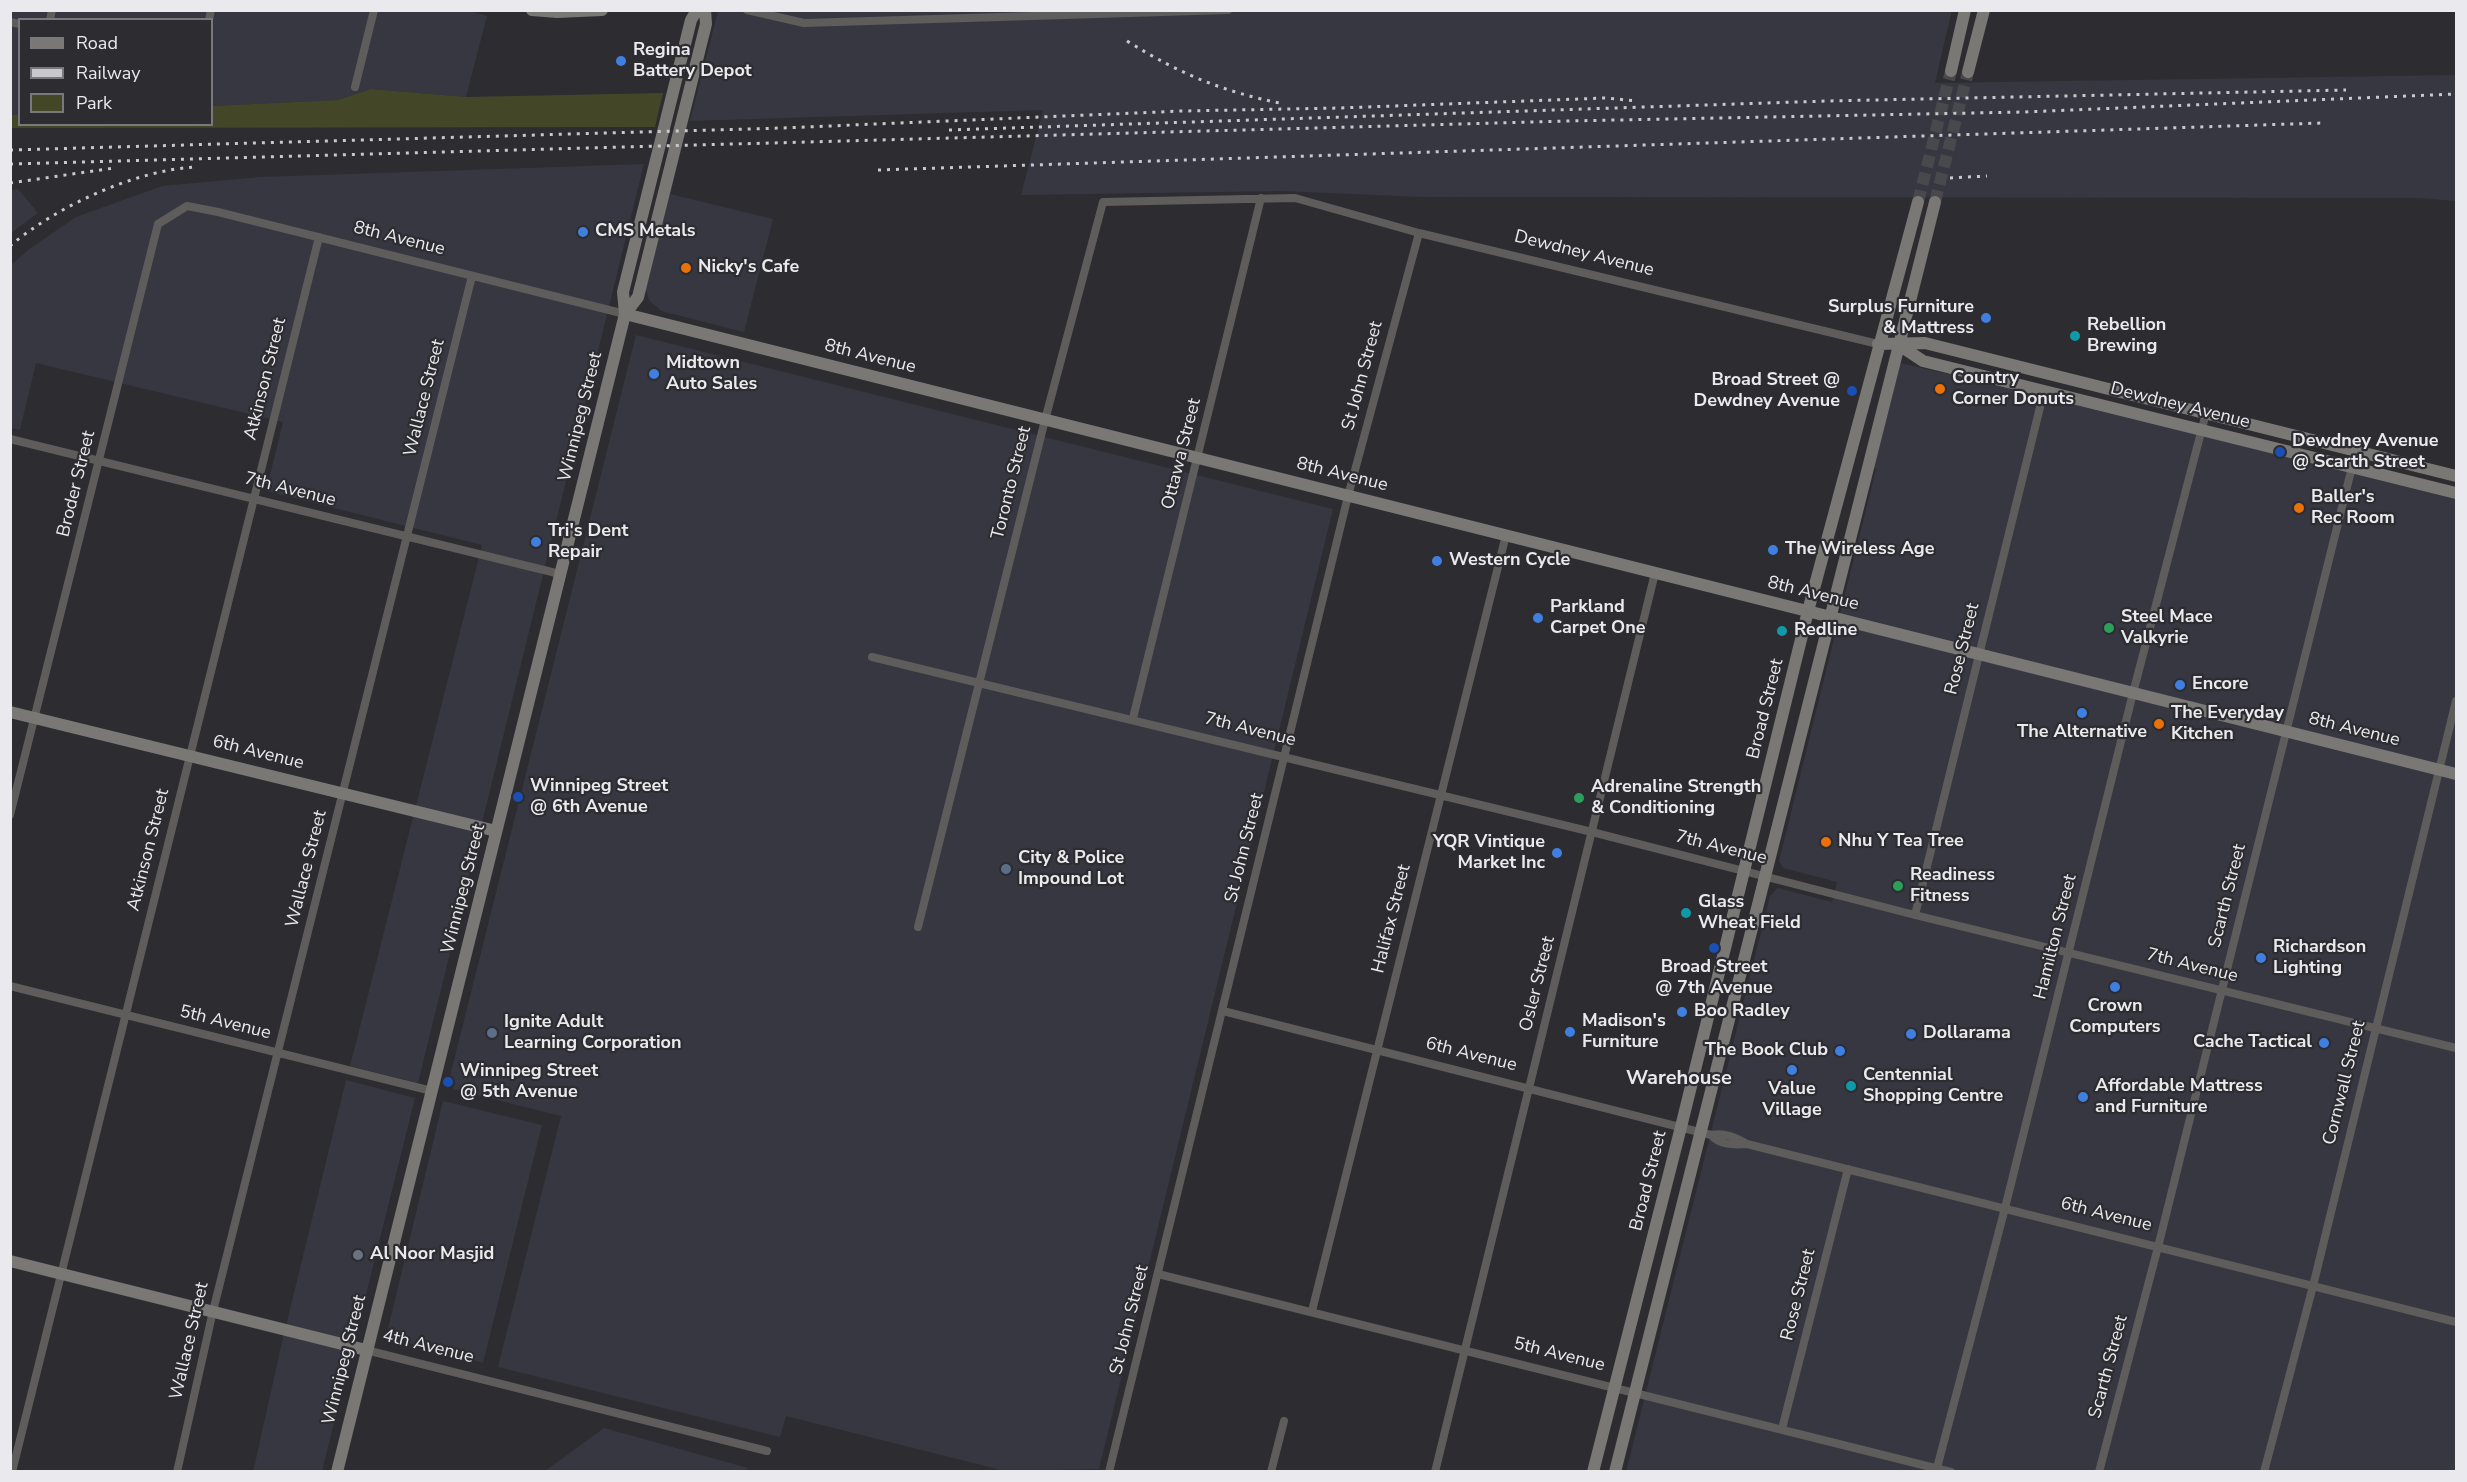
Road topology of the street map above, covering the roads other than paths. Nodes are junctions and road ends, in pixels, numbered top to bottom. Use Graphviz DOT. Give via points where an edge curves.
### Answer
graph roads {
  1 [pos="374,10"];
  2 [pos="532,10"];
  3 [pos="602,10"];
  4 [pos="697,10"];
  5 [pos="705,10"];
  6 [pos="747,10"];
  7 [pos="1228,10"];
  8 [pos="1965,10"];
  9 [pos="1984,10"];
  10 [pos="1145,12"];
  11 [pos="1951,71"];
  12 [pos="1968,72"];
  13 [pos="355,87"];
  14 [pos="1261,198"];
  15 [pos="1918,202"];
  16 [pos="1935,202"];
  17 [pos="218,212"];
  18 [pos="1419,233"];
  19 [pos="318,237"];
  20 [pos="472,276"];
  21 [pos="625,314"];
  22 [pos="1878,344"];
  23 [pos="1899,345"];
  24 [pos="2044,391"];
  25 [pos="2206,413"];
  26 [pos="1045,420"];
  27 [pos="2202,430"];
  28 [pos="10,439"];
  29 [pos="1198,458"];
  30 [pos="100,460"];
  31 [pos="2352,467"];
  32 [pos="2457,476"];
  33 [pos="2457,493"];
  34 [pos="1348,496"];
  35 [pos="254,498"];
  36 [pos="1506,535"];
  37 [pos="408,536"];
  38 [pos="1654,573"];
  39 [pos="560,574"];
  40 [pos="1808,611"];
  41 [pos="1831,617"];
  42 [pos="1979,654"];
  43 [pos="872,657"];
  44 [pos="980,681"];
  45 [pos="2133,693"];
  46 [pos="2457,701"];
  47 [pos="10,712"];
  48 [pos="34,718"];
  49 [pos="1133,718"];
  50 [pos="2286,731"];
  51 [pos="190,756"];
  52 [pos="1285,756"];
  53 [pos="2439,770"];
  54 [pos="2457,774"];
  55 [pos="343,793"];
  56 [pos="1441,795"];
  57 [pos="10,815"];
  58 [pos="496,831"];
  59 [pos="1592,832"];
  60 [pos="1744,871"];
  61 [pos="1765,876"];
  62 [pos="1915,915"];
  63 [pos="918,927"];
  64 [pos="2069,953"];
  65 [pos="10,986"];
  66 [pos="2221,990"];
  67 [pos="1222,1011"];
  68 [pos="124,1014"];
  69 [pos="2375,1028"];
  70 [pos="2457,1048"];
  71 [pos="1376,1050"];
  72 [pos="278,1053"];
  73 [pos="1530,1088"];
  74 [pos="432,1091"];
  75 [pos="1681,1127"];
  76 [pos="1706,1133"];
  77 [pos="1848,1169"];
  78 [pos="2005,1208"];
  79 [pos="2158,1246"];
  80 [pos="10,1261"];
  81 [pos="61,1273"];
  82 [pos="1158,1274"];
  83 [pos="2313,1286"];
  84 [pos="213,1311"];
  85 [pos="1312,1311"];
  86 [pos="2457,1322"];
  87 [pos="1465,1348"];
  88 [pos="366,1350"];
  89 [pos="1614,1386"];
  90 [pos="1635,1391"];
  91 [pos="1284,1421"];
  92 [pos="1782,1430"];
  93 [pos="767,1450"];
  94 [pos="1937,1468"];
  95 [pos="12,1472"];
  96 [pos="177,1472"];
  97 [pos="337,1472"];
  98 [pos="1109,1472"];
  99 [pos="1271,1472"];
  100 [pos="1435,1472"];
  101 [pos="1593,1472"];
  102 [pos="1615,1472"];
  103 [pos="1951,1472"];
  104 [pos="2099,1472"];
  105 [pos="2264,1472"];
  1 -- 13 [label="street"];
  2 -- 3 [label="main road"];
  4 -- 21 [label="main road, Winnipeg Street" via="691,20 623,292"];
  5 -- 21 [label="main road, Winnipeg Street" via="706,24 638,297"];
  6 -- 10 [label="street" via="804,23"];
  7 -- 10 [label="street"];
  8 -- 11 [label="main road"];
  9 -- 12 [label="main road"];
  14 -- 18 [label="street, Dewdney Avenue" via="1295,198"];
  14 -- 26 [label="street, Toronto Street" via="1103,202"];
  14 -- 29 [label="street, Ottawa Street"];
  15 -- 22 [label="main road, Broad Street"];
  16 -- 23 [label="main road, Broad Street"];
  17 -- 19 [label="street, 8th Avenue"];
  17 -- 30 [label="street, Broder Street" via="187,206 158,224"];
  18 -- 22 [label="street, Dewdney Avenue"];
  18 -- 34 [label="street, St John Street"];
  19 -- 20 [label="street, 8th Avenue"];
  19 -- 35 [label="street, Atkinson Street"];
  20 -- 21 [label="street, 8th Avenue"];
  20 -- 37 [label="street, Wallace Street"];
  21 -- 26 [label="main road, 8th Avenue"];
  21 -- 39 [label="main road, Winnipeg Street"];
  22 -- 23 [label="main road, Dewdney Avenue"];
  22 -- 40 [label="main road, Broad Street"];
  23 -- 24 [label="main road, Dewdney Avenue" via="1923,361"];
  23 -- 25 [label="main road, Dewdney Avenue" via="1925,343"];
  23 -- 41 [label="main road, Broad Street"];
  24 -- 27 [label="main road, Dewdney Avenue"];
  24 -- 42 [label="street, Rose Street"];
  25 -- 27 [label="street, Hamilton Street"];
  25 -- 32 [label="main road, Dewdney Avenue"];
  26 -- 29 [label="main road, 8th Avenue"];
  26 -- 44 [label="street, Toronto Street"];
  27 -- 31 [label="main road, Dewdney Avenue"];
  27 -- 45 [label="street, Hamilton Street"];
  28 -- 30 [label="street, 7th Avenue"];
  29 -- 34 [label="main road, 8th Avenue"];
  29 -- 49 [label="street, Ottawa Street"];
  30 -- 35 [label="street, 7th Avenue"];
  30 -- 48 [label="street, Broder Street"];
  31 -- 33 [label="main road, Dewdney Avenue"];
  31 -- 50 [label="street, Scarth Street"];
  34 -- 36 [label="main road, 8th Avenue"];
  34 -- 52 [label="street, St John Street"];
  35 -- 37 [label="street, 7th Avenue"];
  35 -- 51 [label="street, Atkinson Street"];
  36 -- 38 [label="main road, 8th Avenue"];
  36 -- 56 [label="street, Halifax Street"];
  37 -- 39 [label="street, 7th Avenue"];
  37 -- 55 [label="street, Wallace Street"];
  38 -- 40 [label="main road, 8th Avenue"];
  38 -- 59 [label="street, Osler Street"];
  39 -- 58 [label="main road, Winnipeg Street"];
  40 -- 41 [label="main road, 8th Avenue"];
  40 -- 60 [label="main road, Broad Street"];
  41 -- 42 [label="main road, 8th Avenue"];
  41 -- 61 [label="main road, Broad Street"];
  42 -- 45 [label="main road, 8th Avenue"];
  42 -- 62 [label="street, Rose Street"];
  43 -- 44 [label="street, 7th Avenue"];
  44 -- 49 [label="street, 7th Avenue"];
  44 -- 63 [label="street, Toronto Street"];
  45 -- 50 [label="main road, 8th Avenue"];
  45 -- 64 [label="street, Hamilton Street"];
  46 -- 53 [label="street, Cornwall Street"];
  47 -- 48 [label="main road, 6th Avenue"];
  48 -- 51 [label="main road, 6th Avenue"];
  48 -- 57 [label="street, Broder Street"];
  49 -- 52 [label="street, 7th Avenue"];
  50 -- 53 [label="main road, 8th Avenue"];
  50 -- 66 [label="street, Scarth Street"];
  51 -- 55 [label="main road, 6th Avenue"];
  51 -- 68 [label="street, Atkinson Street"];
  52 -- 56 [label="street, 7th Avenue"];
  52 -- 67 [label="street, St John Street"];
  53 -- 54 [label="main road, 8th Avenue"];
  53 -- 69 [label="street, Cornwall Street"];
  55 -- 58 [label="main road, 6th Avenue"];
  55 -- 72 [label="street, Wallace Street"];
  56 -- 59 [label="street, 7th Avenue"];
  56 -- 71 [label="street, Halifax Street"];
  58 -- 74 [label="main road, Winnipeg Street"];
  59 -- 60 [label="street, 7th Avenue"];
  59 -- 73 [label="street, Osler Street"];
  60 -- 61 [label="street, 7th Avenue"];
  60 -- 75 [label="main road, Broad Street"];
  61 -- 62 [label="street, 7th Avenue"];
  61 -- 76 [label="main road, Broad Street"];
  62 -- 64 [label="street, 7th Avenue"];
  64 -- 66 [label="street, 7th Avenue"];
  64 -- 78 [label="street, Hamilton Street"];
  65 -- 68 [label="street, 5th Avenue"];
  66 -- 69 [label="street, 7th Avenue"];
  66 -- 79 [label="street, Scarth Street"];
  67 -- 71 [label="street, 6th Avenue"];
  67 -- 82 [label="street, St John Street"];
  68 -- 72 [label="street, 5th Avenue"];
  68 -- 81 [label="street, Atkinson Street"];
  69 -- 70 [label="street, 7th Avenue"];
  69 -- 83 [label="street, Cornwall Street"];
  71 -- 73 [label="street, 6th Avenue"];
  71 -- 85 [label="street, Halifax Street"];
  72 -- 74 [label="street, 5th Avenue"];
  72 -- 84 [label="street, Wallace Street"];
  73 -- 75 [label="street, 6th Avenue"];
  73 -- 87 [label="street, Osler Street"];
  74 -- 88 [label="main road, Winnipeg Street"];
  75 -- 76 [label="street, 6th Avenue"];
  75 -- 89 [label="main road, Broad Street"];
  76 -- 77 [label="street, 6th Avenue" via="1717,1141 1747,1144"];
  76 -- 90 [label="main road, Broad Street"];
  77 -- 78 [label="street, 6th Avenue"];
  77 -- 92 [label="street, Rose Street"];
  78 -- 79 [label="street, 6th Avenue"];
  78 -- 94 [label="street, Hamilton Street"];
  79 -- 83 [label="street, 6th Avenue"];
  79 -- 104 [label="street, Scarth Street"];
  80 -- 81 [label="main road, 4th Avenue"];
  81 -- 84 [label="main road, 4th Avenue"];
  81 -- 95 [label="street, Atkinson Street"];
  82 -- 85 [label="street, 5th Avenue"];
  82 -- 98 [label="street, St John Street"];
  83 -- 86 [label="street, 6th Avenue"];
  83 -- 105 [label="street, Cornwall Street"];
  84 -- 88 [label="main road, 4th Avenue"];
  84 -- 96 [label="street, Wallace Street"];
  85 -- 87 [label="street, 5th Avenue"];
  87 -- 89 [label="street, 5th Avenue"];
  87 -- 100 [label="street, Osler Street"];
  88 -- 93 [label="street, 4th Avenue"];
  88 -- 97 [label="main road, Winnipeg Street"];
  89 -- 90 [label="street, 5th Avenue"];
  89 -- 101 [label="main road, Broad Street"];
  90 -- 92 [label="street, 5th Avenue"];
  90 -- 102 [label="main road, Broad Street"];
  91 -- 99 [label="street"];
  92 -- 94 [label="street, 5th Avenue"];
  94 -- 103 [label="street, 5th Avenue"];
}
